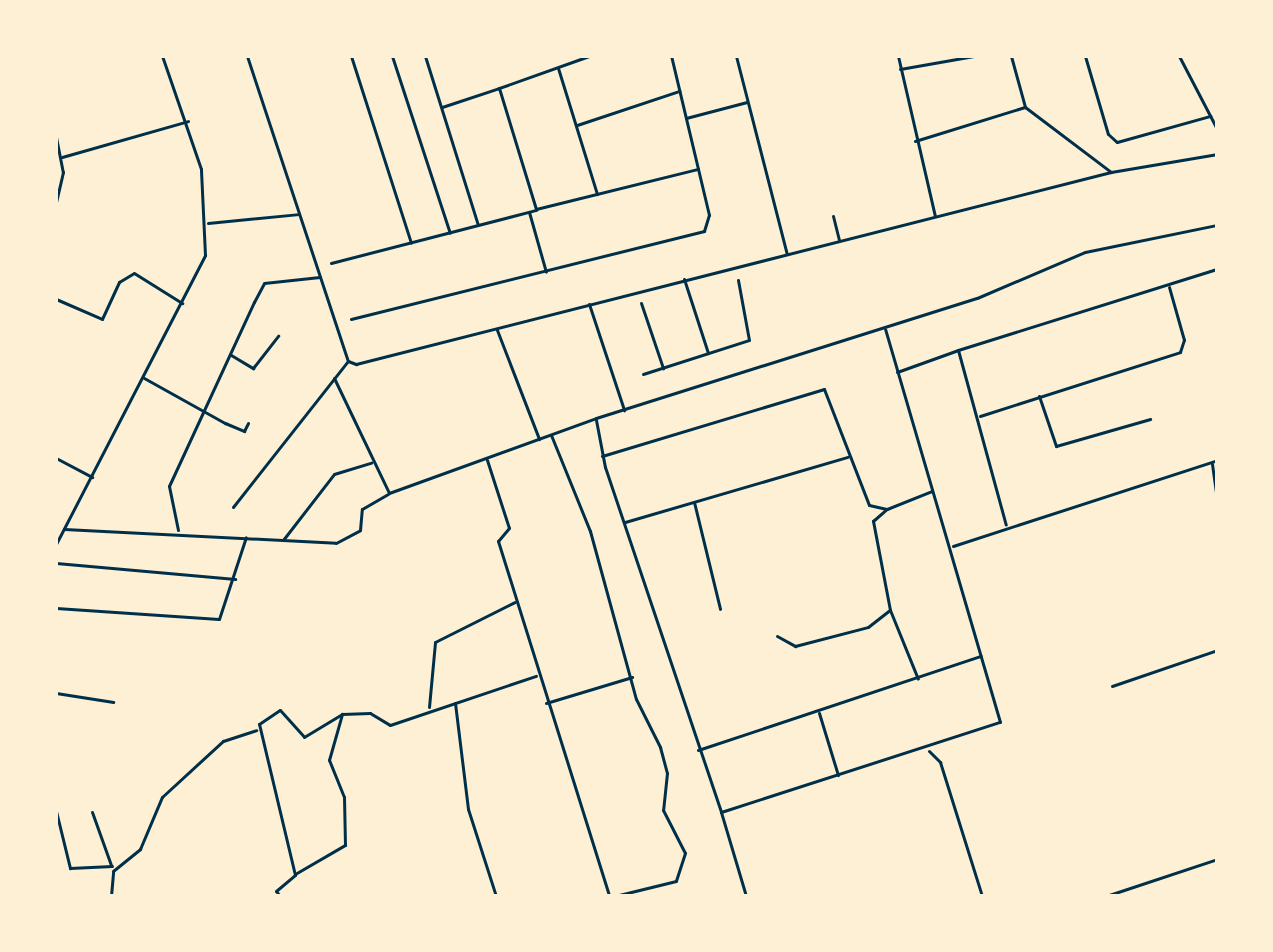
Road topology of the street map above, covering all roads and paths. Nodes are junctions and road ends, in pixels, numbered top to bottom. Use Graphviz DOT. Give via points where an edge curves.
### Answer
graph roads {
  1 [pos="162,56"];
  2 [pos="247,56"];
  3 [pos="351,56"];
  4 [pos="392,56"];
  5 [pos="425,56"];
  6 [pos="589,56"];
  7 [pos="671,56"];
  8 [pos="736,56"];
  9 [pos="898,56"];
  10 [pos="974,56"];
  11 [pos="1011,56"];
  12 [pos="1085,56"];
  13 [pos="1179,56"];
  14 [pos="558,67"];
  15 [pos="900,69"];
  16 [pos="499,88"];
  17 [pos="679,91"];
  18 [pos="747,102"];
  19 [pos="441,107"];
  20 [pos="1025,107"];
  21 [pos="1210,116"];
  22 [pos="686,118"];
  23 [pos="188,121"];
  24 [pos="577,125"];
  25 [pos="1217,129"];
  26 [pos="56,137"];
  27 [pos="915,141"];
  28 [pos="1217,154"];
  29 [pos="62,157"];
  30 [pos="698,169"];
  31 [pos="1111,172"];
  32 [pos="597,194"];
  33 [pos="56,202"];
  34 [pos="536,210"];
  35 [pos="529,212"];
  36 [pos="299,214"];
  37 [pos="833,216"];
  38 [pos="936,217"];
  39 [pos="207,223"];
  40 [pos="478,225"];
  41 [pos="1217,225"];
  42 [pos="450,233"];
  43 [pos="839,240"];
  44 [pos="411,243"];
  45 [pos="787,254"];
  46 [pos="331,263"];
  47 [pos="1217,269"];
  48 [pos="546,272"];
  49 [pos="320,277"];
  50 [pos="684,279"];
  51 [pos="738,280"];
  52 [pos="1169,287"];
  53 [pos="56,299"];
  54 [pos="182,303"];
  55 [pos="641,303"];
  56 [pos="589,304"];
  57 [pos="351,319"];
  58 [pos="497,329"];
  59 [pos="885,329"];
  60 [pos="278,336"];
  61 [pos="958,350"];
  62 [pos="708,353"];
  63 [pos="231,355"];
  64 [pos="348,361"];
  65 [pos="663,368"];
  66 [pos="897,372"];
  67 [pos="643,374"];
  68 [pos="144,378"];
  69 [pos="334,378"];
  70 [pos="1039,396"];
  71 [pos="203,407"];
  72 [pos="624,410"];
  73 [pos="980,416"];
  74 [pos="596,418"];
  75 [pos="1150,419"];
  76 [pos="248,423"];
  77 [pos="551,434"];
  78 [pos="539,439"];
  79 [pos="602,456"];
  80 [pos="848,457"];
  81 [pos="56,458"];
  82 [pos="487,460"];
  83 [pos="1217,460"];
  84 [pos="371,463"];
  85 [pos="1212,464"];
  86 [pos="92,477"];
  87 [pos="932,491"];
  88 [pos="389,493"];
  89 [pos="1217,501"];
  90 [pos="694,502"];
  91 [pos="233,507"];
  92 [pos="887,509"];
  93 [pos="625,522"];
  94 [pos="1006,525"];
  95 [pos="64,529"];
  96 [pos="178,530"];
  97 [pos="246,537"];
  98 [pos="283,540"];
  99 [pos="56,544"];
  100 [pos="953,546"];
  101 [pos="56,563"];
  102 [pos="235,579"];
  103 [pos="515,602"];
  104 [pos="56,608"];
  105 [pos="720,609"];
  106 [pos="890,610"];
  107 [pos="777,636"];
  108 [pos="1217,650"];
  109 [pos="981,656"];
  110 [pos="536,676"];
  111 [pos="632,677"];
  112 [pos="918,679"];
  113 [pos="1112,686"];
  114 [pos="56,693"];
  115 [pos="113,702"];
  116 [pos="455,703"];
  117 [pos="546,703"];
  118 [pos="429,707"];
  119 [pos="819,713"];
  120 [pos="342,714"];
  121 [pos="257,730"];
  122 [pos="698,750"];
  123 [pos="927,750"];
  124 [pos="838,775"];
  125 [pos="56,811"];
  126 [pos="92,812"];
  127 [pos="721,812"];
  128 [pos="58,834"];
  129 [pos="1217,859"];
  130 [pos="112,869"];
  131 [pos="295,875"];
  132 [pos="111,896"];
  133 [pos="280,896"];
  134 [pos="496,896"];
  135 [pos="609,896"];
  136 [pos="615,896"];
  137 [pos="746,896"];
  138 [pos="982,896"];
  139 [pos="1106,896"];
  1 -- 23 [label="street"];
  2 -- 36 [label="street"];
  3 -- 44 [label="street"];
  4 -- 42 [label="street"];
  5 -- 19 [label="street"];
  6 -- 14 [label="street"];
  7 -- 17 [label="street"];
  8 -- 18 [label="street"];
  9 -- 15 [label="street"];
  10 -- 15 [label="street"];
  11 -- 20 [label="street"];
  12 -- 21 [label="street" via="1108,134 1117,142"];
  13 -- 21 [label="street"];
  14 -- 16 [label="street"];
  14 -- 24 [label="street"];
  15 -- 27 [label="street"];
  16 -- 19 [label="street"];
  16 -- 34 [label="street"];
  17 -- 22 [label="street"];
  17 -- 24 [label="street"];
  18 -- 22 [label="street"];
  18 -- 45 [label="street"];
  19 -- 40 [label="street"];
  20 -- 27 [label="street"];
  20 -- 31 [label="street"];
  21 -- 25 [label="street"];
  22 -- 30 [label="street"];
  23 -- 29 [label="street"];
  23 -- 39 [label="street"];
  24 -- 32 [label="street"];
  26 -- 29 [label="street"];
  27 -- 38 [label="street"];
  28 -- 31 [label="street"];
  29 -- 33 [label="street"];
  30 -- 32 [label="street"];
  30 -- 48 [label="street" via="709,215 704,231"];
  31 -- 38 [label="street"];
  32 -- 34 [label="street"];
  34 -- 35 [label="street"];
  35 -- 40 [label="street"];
  35 -- 48 [label="street"];
  36 -- 39 [label="street"];
  36 -- 49 [label="street"];
  37 -- 43 [label="street"];
  38 -- 43 [label="street"];
  39 -- 54 [label="street" via="202,265"];
  40 -- 42 [label="street"];
  41 -- 59 [label="street" via="1085,252 1054,272"];
  42 -- 44 [label="street"];
  43 -- 45 [label="street"];
  44 -- 46 [label="street"];
  45 -- 50 [label="street"];
  47 -- 52 [label="street"];
  48 -- 57 [label="street"];
  49 -- 63 [label="street" via="264,283"];
  49 -- 64 [label="street"];
  50 -- 56 [label="street"];
  50 -- 62 [label="street"];
  51 -- 62 [label="street" via="754,336"];
  52 -- 61 [label="street"];
  52 -- 70 [label="street" via="1184,340 1180,352"];
  53 -- 54 [label="street" via="102,319 119,282 134,273"];
  54 -- 68 [label="street"];
  55 -- 65 [label="street"];
  56 -- 58 [label="street"];
  56 -- 72 [label="street"];
  58 -- 64 [label="street"];
  58 -- 78 [label="street"];
  59 -- 66 [label="street"];
  59 -- 72 [label="street"];
  60 -- 63 [label="street" via="253,368"];
  61 -- 66 [label="street"];
  61 -- 73 [label="street"];
  62 -- 65 [label="street"];
  63 -- 71 [label="street"];
  64 -- 69 [label="street"];
  65 -- 67 [label="street"];
  66 -- 87 [label="street"];
  68 -- 71 [label="street"];
  68 -- 86 [label="street"];
  69 -- 84 [label="street"];
  69 -- 91 [label="street"];
  70 -- 73 [label="street"];
  70 -- 75 [label="street" via="1056,446"];
  71 -- 76 [label="street" via="244,431"];
  71 -- 96 [label="street" via="169,486"];
  72 -- 74 [label="street"];
  73 -- 94 [label="street"];
  74 -- 77 [label="street"];
  74 -- 79 [label="street"];
  77 -- 78 [label="street"];
  77 -- 111 [label="street" via="590,531"];
  78 -- 82 [label="street"];
  79 -- 80 [label="street" via="824,389"];
  79 -- 93 [label="street"];
  80 -- 90 [label="street"];
  80 -- 92 [label="street" via="862,495 876,509"];
  81 -- 86 [label="street"];
  82 -- 88 [label="street"];
  82 -- 103 [label="street" via="509,528 498,541"];
  83 -- 85 [label="street"];
  84 -- 88 [label="street"];
  84 -- 98 [label="street" via="334,474"];
  85 -- 89 [label="street"];
  85 -- 94 [label="street"];
  86 -- 95 [label="street"];
  87 -- 92 [label="street"];
  87 -- 100 [label="street"];
  88 -- 98 [label="street" via="362,509 360,530 336,543"];
  90 -- 93 [label="street"];
  90 -- 105 [label="street"];
  92 -- 106 [label="street" via="873,521"];
  93 -- 122 [label="street"];
  94 -- 100 [label="street"];
  95 -- 96 [label="street"];
  95 -- 99 [label="street"];
  96 -- 97 [label="street"];
  97 -- 98 [label="street"];
  97 -- 102 [label="street"];
  100 -- 109 [label="street"];
  101 -- 102 [label="street"];
  102 -- 104 [label="street" via="219,619"];
  103 -- 110 [label="street"];
  103 -- 118 [label="street" via="435,642"];
  106 -- 107 [label="street" via="868,627 795,646"];
  106 -- 112 [label="street"];
  108 -- 113 [label="street"];
  109 -- 112 [label="street"];
  109 -- 123 [label="street" via="1000,722"];
  110 -- 116 [label="street" via="493,697"];
  110 -- 117 [label="street"];
  111 -- 117 [label="street"];
  111 -- 136 [label="street" via="667,773 664,813 676,826 686,865 669,884"];
  112 -- 119 [label="street"];
  114 -- 115 [label="street"];
  116 -- 118 [label="street"];
  116 -- 134 [label="street" via="468,809"];
  117 -- 135 [label="street"];
  118 -- 120 [label="street" via="390,725 370,713"];
  119 -- 122 [label="street"];
  119 -- 124 [label="street"];
  120 -- 121 [label="street" via="304,737 280,710"];
  120 -- 131 [label="street" via="329,760 344,797 345,845"];
  121 -- 130 [label="street" via="223,741 162,797 140,849"];
  121 -- 131 [label="street"];
  122 -- 127 [label="street"];
  123 -- 124 [label="street"];
  123 -- 138 [label="street" via="940,762"];
  124 -- 127 [label="street"];
  125 -- 128 [label="street"];
  126 -- 130 [label="street"];
  127 -- 137 [label="street"];
  128 -- 130 [label="street" via="70,868"];
  129 -- 139 [label="street"];
  130 -- 132 [label="street"];
  131 -- 133 [label="street" via="276,891"];
}
